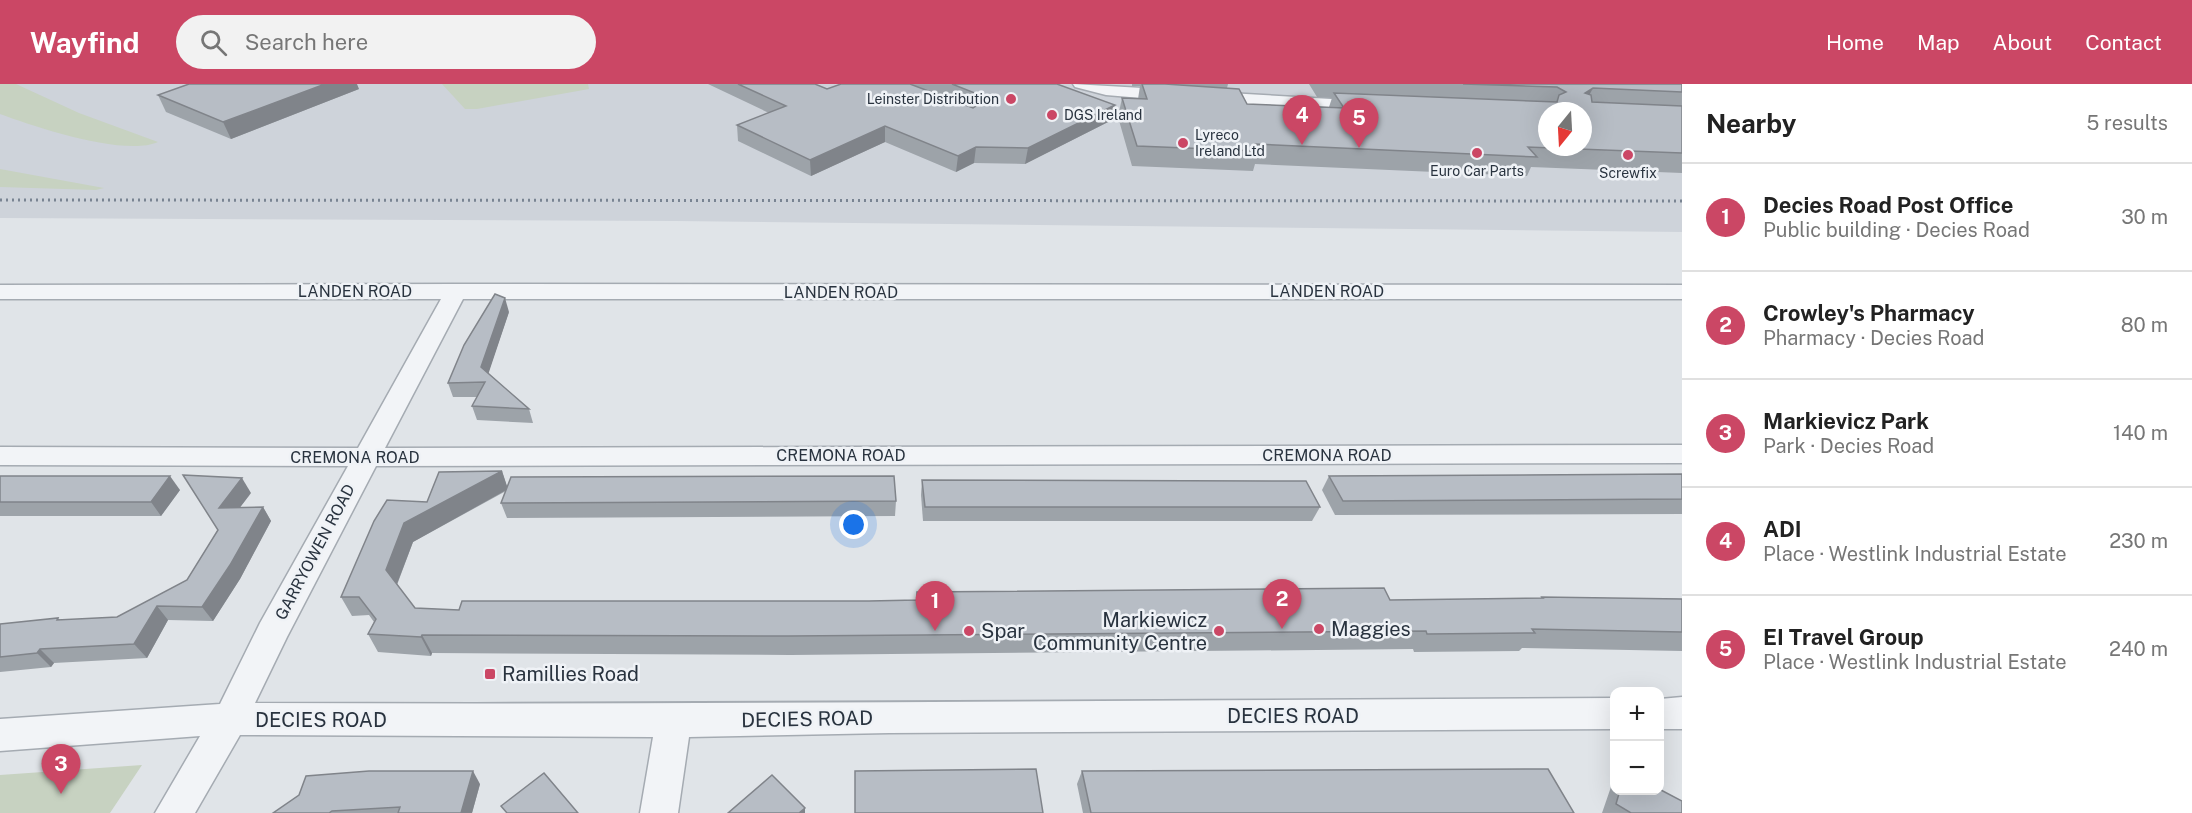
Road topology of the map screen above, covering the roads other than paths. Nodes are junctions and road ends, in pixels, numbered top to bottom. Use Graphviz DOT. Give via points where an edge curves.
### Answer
graph roads {
  1 [pos="1081,84"];
  2 [pos="1380,106"];
  3 [pos="456,291"];
  4 [pos="0,292"];
  5 [pos="1682,292"];
  6 [pos="1682,454"];
  7 [pos="0,456"];
  8 [pos="365,457"];
  9 [pos="1610,714"];
  10 [pos="230,719"];
  11 [pos="673,721"];
  12 [pos="0,735"];
  13 [pos="174,813"];
  14 [pos="659,813"];
  1 -- 2 [label="street" via="1106,90 1259,102"];
  3 -- 4 [label="street, LANDEN ROAD"];
  3 -- 5 [label="street, LANDEN ROAD"];
  3 -- 8 [label="street, GARRYOWEN ROAD"];
  6 -- 8 [label="street, CREMONA ROAD"];
  7 -- 8 [label="street, CREMONA ROAD"];
  8 -- 10 [label="street, GARRYOWEN ROAD"];
  9 -- 11 [label="street, DECIES ROAD"];
  10 -- 11 [label="street, DECIES ROAD"];
  10 -- 12 [label="street, DECIES ROAD"];
  10 -- 13 [label="street, GARRYOWEN ROAD"];
  11 -- 14 [label="street"];
}
